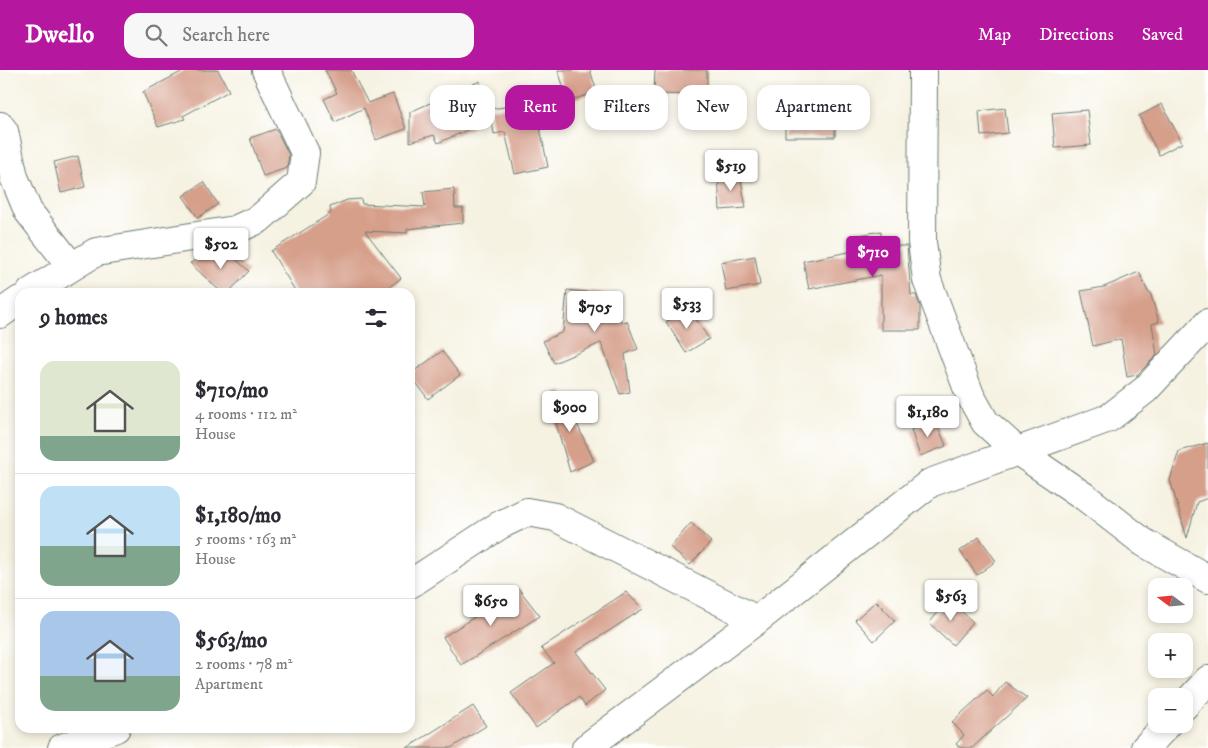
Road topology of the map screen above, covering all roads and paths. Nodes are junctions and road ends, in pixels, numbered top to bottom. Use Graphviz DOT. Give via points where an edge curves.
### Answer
graph roads {
  1 [pos="266,70"];
  2 [pos="923,70"];
  3 [pos="0,126"];
  4 [pos="71,266"];
  5 [pos="37,288"];
  6 [pos="15,304"];
  7 [pos="0,314"];
  8 [pos="1208,323"];
  9 [pos="1016,450"];
  10 [pos="1208,578"];
  11 [pos="415,581"];
  12 [pos="757,620"];
  13 [pos="1208,680"];
  14 [pos="1193,696"];
  15 [pos="102,733"];
  16 [pos="1159,733"];
  17 [pos="62,748"];
  18 [pos="586,748"];
  19 [pos="1145,748"];
  1 -- 4 [label="street" via="305,153 301,182 259,219 234,230 96,252"];
  2 -- 9 [label="street" via="922,242 927,280 970,395 985,422"];
  3 -- 4 [label="street" via="4,131 14,177 28,211"];
  4 -- 5 [label="street"];
  6 -- 7 [label="street"];
  8 -- 9 [label="street" via="1146,390 1109,418"];
  9 -- 10 [label="street" via="1143,542"];
  9 -- 12 [label="street" via="930,483"];
  11 -- 12 [label="street" via="500,525 527,512 555,517"];
  12 -- 18 [label="street"];
  13 -- 14 [label="street"];
  15 -- 17 [label="street"];
  16 -- 19 [label="street"];
}
